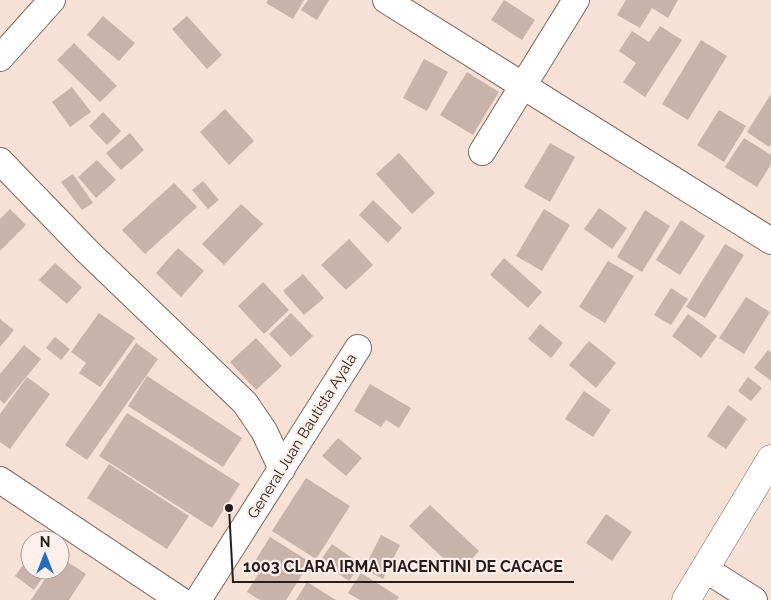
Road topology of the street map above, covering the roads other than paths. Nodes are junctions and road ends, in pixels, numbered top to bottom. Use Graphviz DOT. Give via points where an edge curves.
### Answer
graph roads {
  1 [pos="52,0"];
  2 [pos="386,0"];
  3 [pos="576,0"];
  4 [pos="0,58"];
  5 [pos="523,86"];
  6 [pos="482,152"];
  7 [pos="0,161"];
  8 [pos="771,241"];
  9 [pos="358,348"];
  10 [pos="771,459"];
  11 [pos="282,468"];
  12 [pos="0,480"];
  13 [pos="705,569"];
  14 [pos="180,600"];
  15 [pos="198,600"];
  16 [pos="686,600"];
  17 [pos="754,600"];
  1 -- 4 [label="street"];
  2 -- 5 [label="street"];
  3 -- 5 [label="street"];
  5 -- 6 [label="street"];
  5 -- 8 [label="street"];
  7 -- 11 [label="street" via="88,252 245,403 264,431"];
  9 -- 11 [label="street, General Juan Bautista Ayala"];
  10 -- 13 [label="street"];
  11 -- 15 [label="street, General Juan Bautista Ayala"];
  12 -- 14 [label="street"];
  13 -- 16 [label="street"];
  13 -- 17 [label="street"];
}
